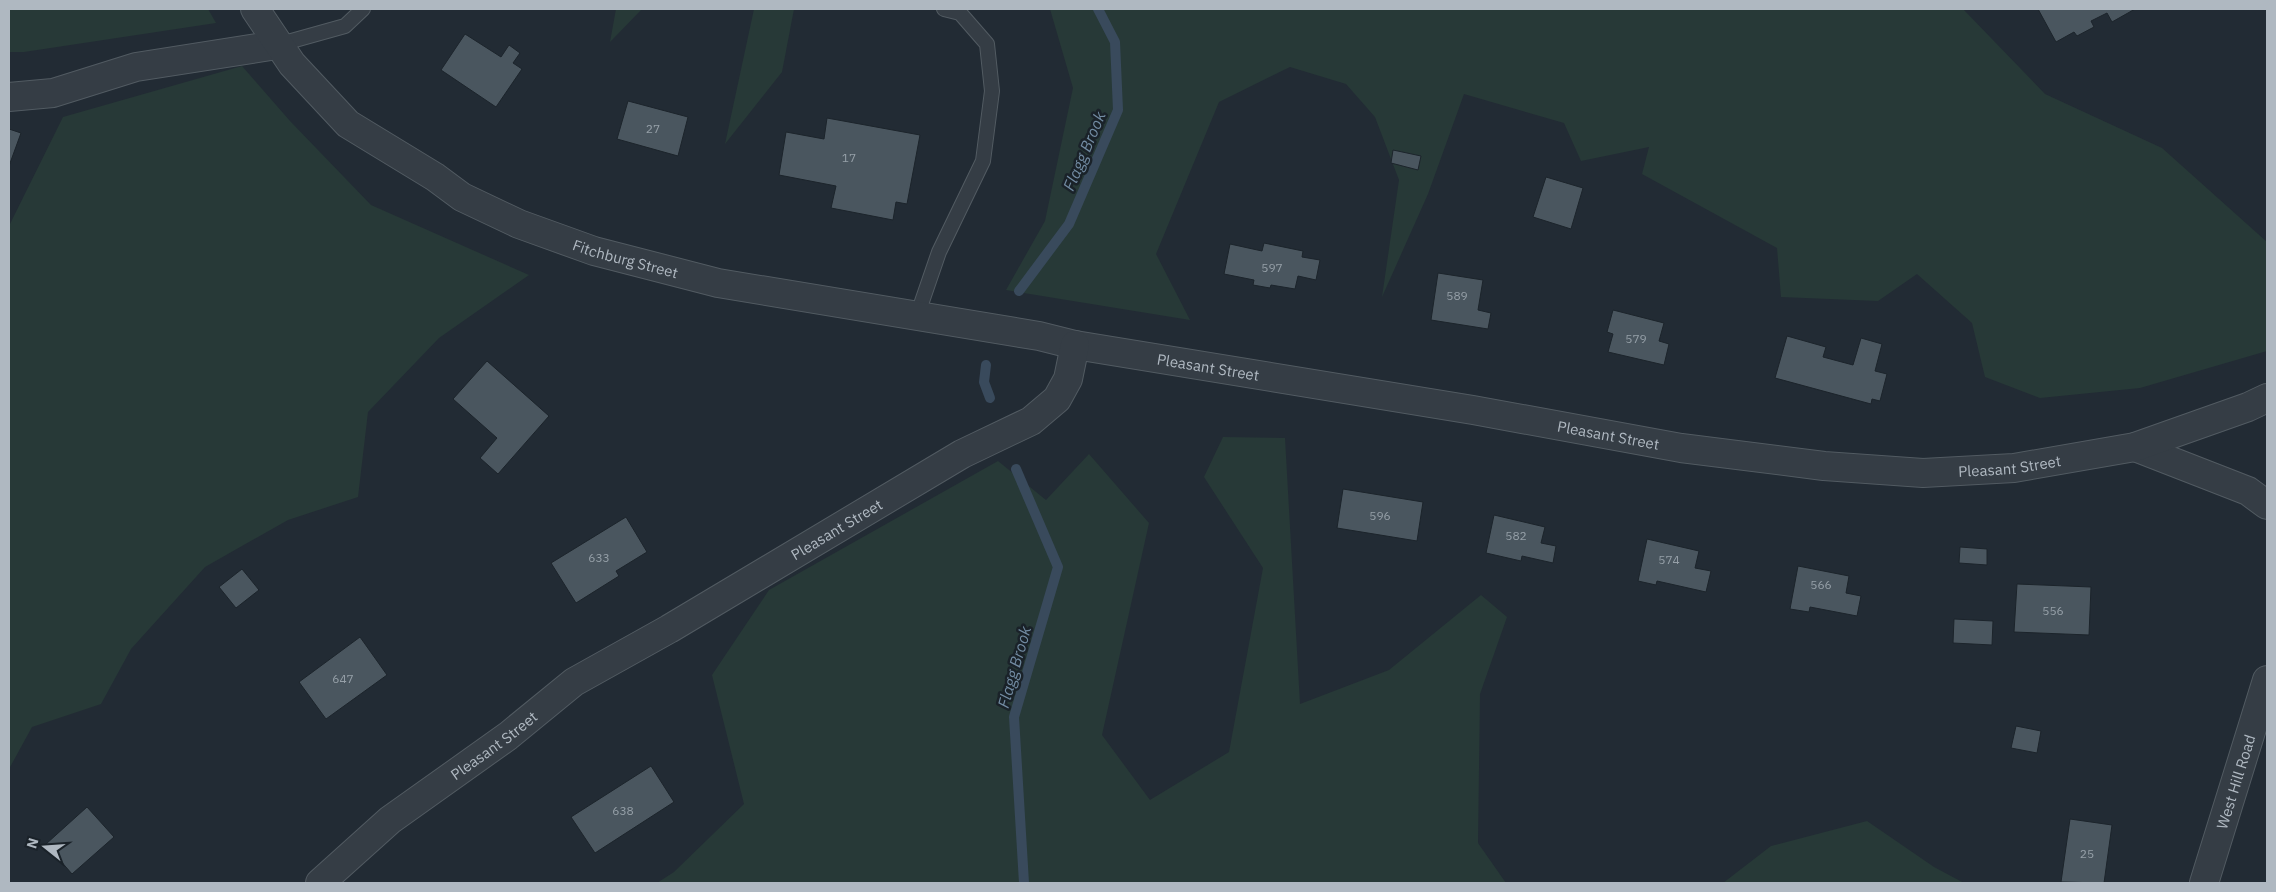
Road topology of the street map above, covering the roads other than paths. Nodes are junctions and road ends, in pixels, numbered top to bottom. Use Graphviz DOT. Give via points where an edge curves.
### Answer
graph roads {
  1 [pos="255,9"];
  2 [pos="364,9"];
  3 [pos="944,9"];
  4 [pos="277,44"];
  5 [pos="9,97"];
  6 [pos="917,316"];
  7 [pos="1075,345"];
  8 [pos="2267,398"];
  9 [pos="2135,447"];
  10 [pos="2267,505"];
  11 [pos="2267,680"];
  12 [pos="320,883"];
  13 [pos="2204,883"];
  1 -- 4 [label="street, Fitchburg Street"];
  2 -- 4 [label="lane" via="345,26"];
  3 -- 6 [label="lane" via="960,13 988,44 992,91 983,161 939,252"];
  4 -- 5 [label="street" via="136,67 53,94"];
  4 -- 6 [label="street, Fitchburg Street" via="348,124 462,197 519,224 594,251 718,283"];
  6 -- 7 [label="street, Fitchburg Street"];
  7 -- 9 [label="street, Pleasant Street" via="1473,410 1681,448 1824,466 1923,474 2005,468"];
  7 -- 12 [label="street, Pleasant Street" via="1068,379 1057,400 1031,421 962,454 678,624 574,682 508,736 390,820"];
  8 -- 9 [label="street, Pleasant Street" via="2248,408"];
  9 -- 10 [label="street" via="2248,491"];
  11 -- 13 [label="street, West Hill Road"];
}
